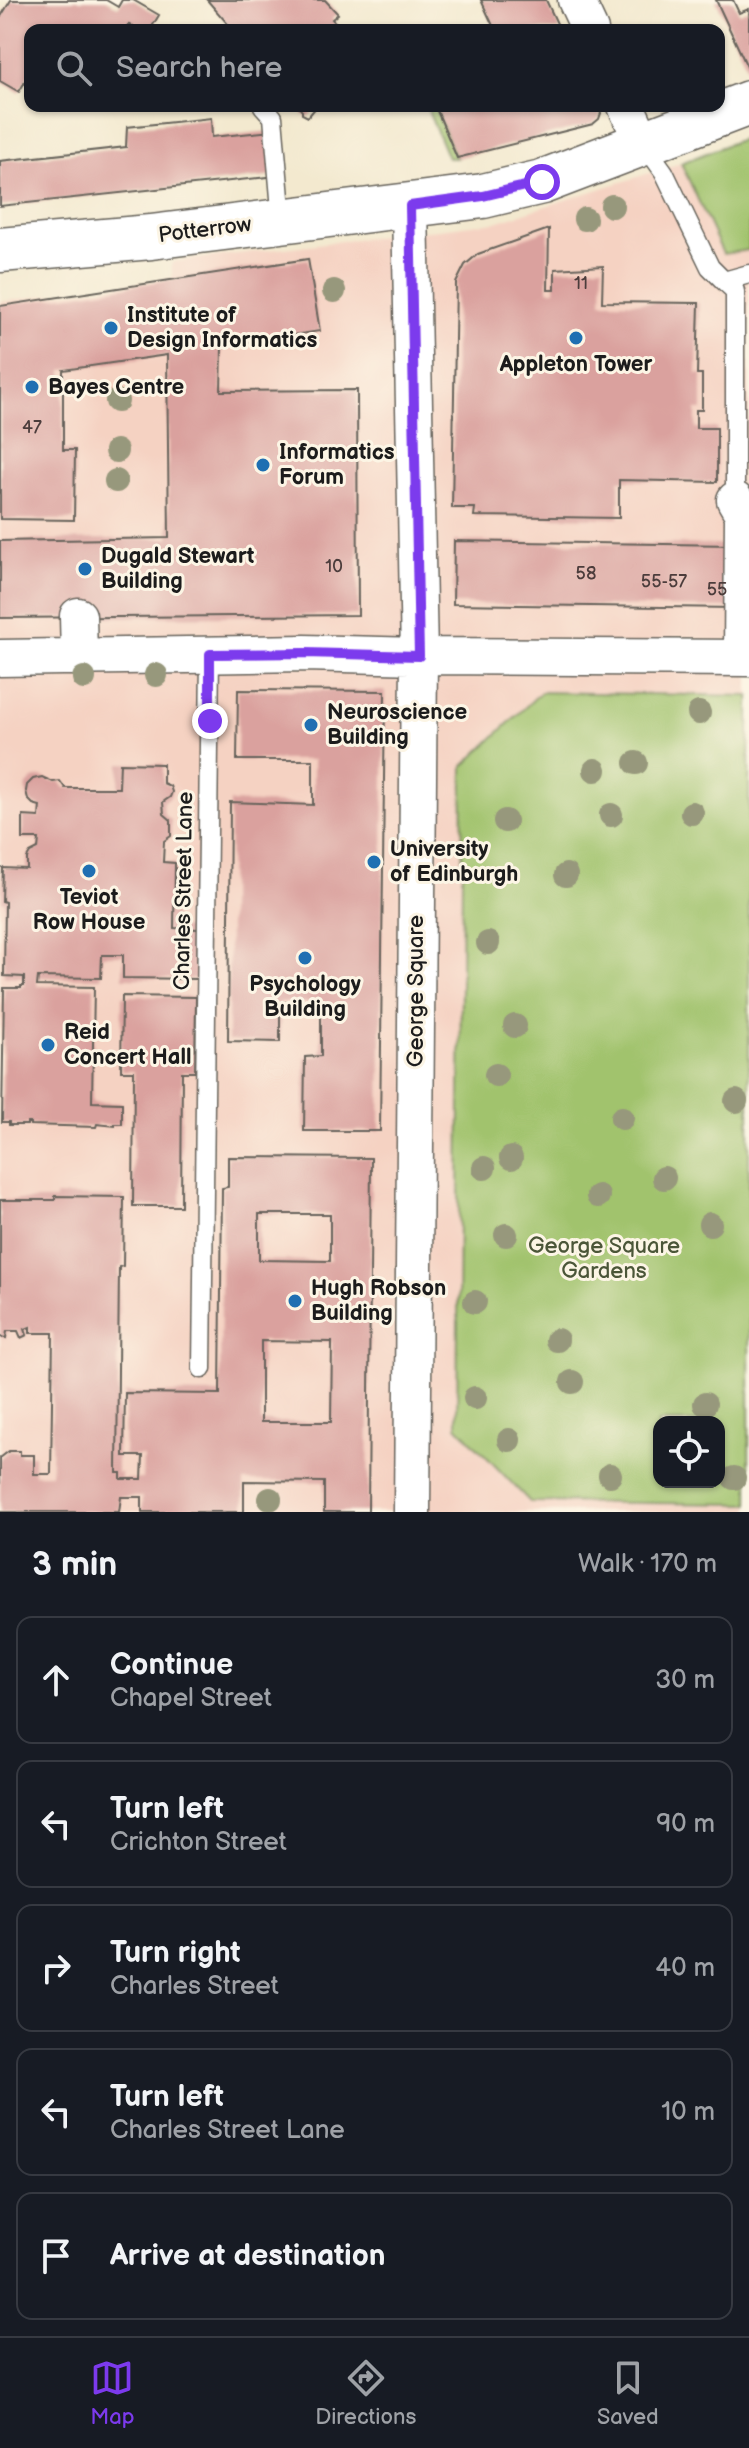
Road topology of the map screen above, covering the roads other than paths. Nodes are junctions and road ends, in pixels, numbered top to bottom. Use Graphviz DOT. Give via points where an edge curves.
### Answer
graph roads {
  1 [pos="576,0"];
  2 [pos="587,24"];
  3 [pos="749,103"];
  4 [pos="725,107"];
  5 [pos="268,112"];
  6 [pos="700,112"];
  7 [pos="635,124"];
  8 [pos="410,206"];
  9 [pos="282,221"];
  10 [pos="0,250"];
  11 [pos="749,274"];
  12 [pos="724,281"];
  13 [pos="735,500"];
  14 [pos="78,616"];
  15 [pos="210,654"];
  16 [pos="419,656"];
  17 [pos="79,657"];
  18 [pos="0,658"];
  19 [pos="746,658"];
  20 [pos="202,1369"];
  21 [pos="412,1512"];
  1 -- 2 [label="street"];
  3 -- 4 [label="street, Potterrow"];
  5 -- 9 [label="lane"];
  6 -- 7 [label="street, Potterrow"];
  7 -- 8 [label="street, Potterrow" via="542,182"];
  7 -- 12 [label="lane" via="710,267"];
  8 -- 9 [label="street, Potterrow"];
  8 -- 16 [label="street, George Square"];
  9 -- 10 [label="street, Potterrow"];
  11 -- 12 [label="lane"];
  12 -- 13 [label="lane" via="735,291"];
  13 -- 19 [label="street" via="743,514"];
  14 -- 17 [label="street"];
  15 -- 16 [label="street"];
  15 -- 17 [label="street"];
  15 -- 20 [label="lane, Charles Street Lane"];
  16 -- 19 [label="street"];
  16 -- 21 [label="street, George Square"];
  17 -- 18 [label="street"];
}
